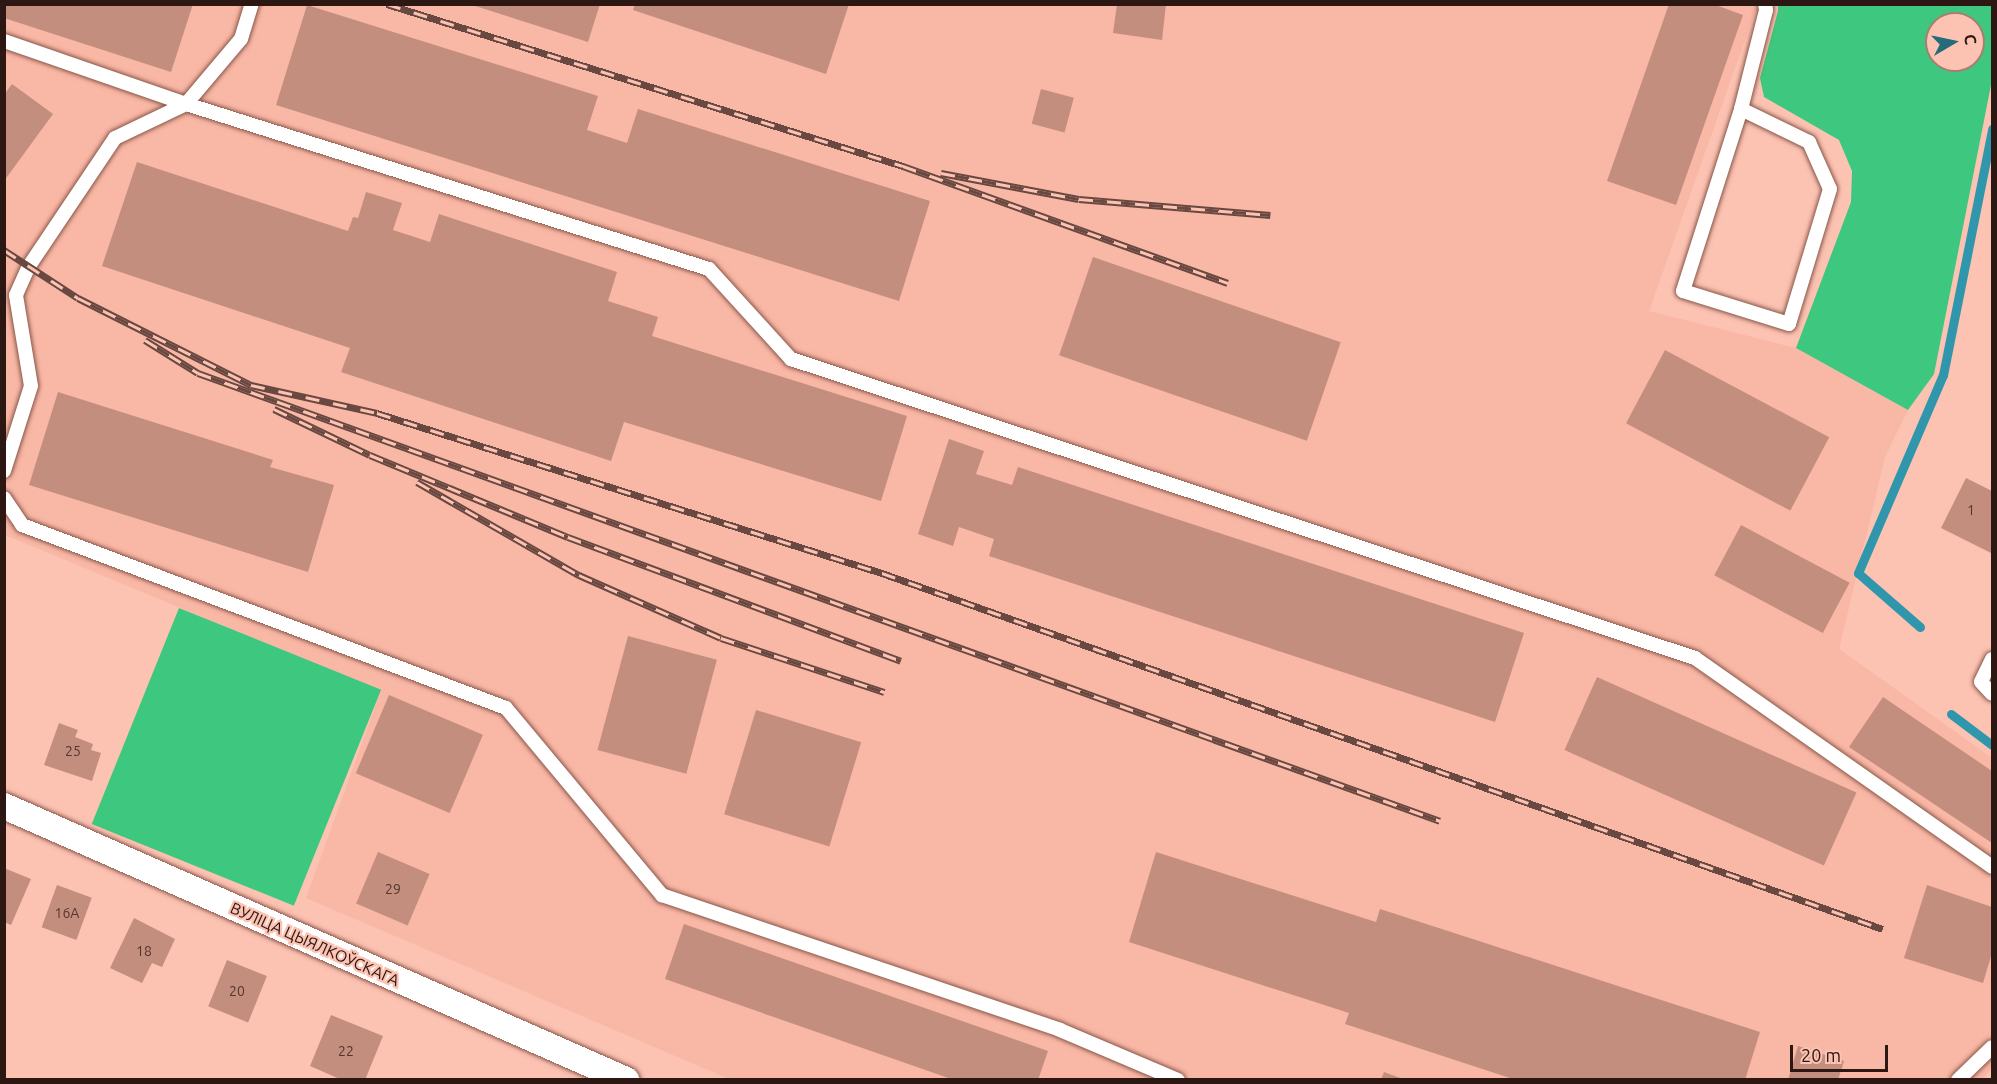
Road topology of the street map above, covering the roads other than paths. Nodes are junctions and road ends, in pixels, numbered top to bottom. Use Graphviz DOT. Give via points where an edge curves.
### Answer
graph roads {
  1 [pos="252,4"];
  2 [pos="1766,4"];
  3 [pos="4,41"];
  4 [pos="186,104"];
  5 [pos="1741,109"];
  6 [pos="4,471"];
  7 [pos="4,498"];
  8 [pos="1992,659"];
  9 [pos="1992,694"];
  10 [pos="4,806"];
  11 [pos="1992,867"];
  12 [pos="1992,1047"];
  13 [pos="626,1080"];
  14 [pos="1178,1080"];
  15 [pos="1958,1080"];
  1 -- 4 [label="lane" via="241,39"];
  2 -- 5 [label="lane"];
  3 -- 4 [label="lane"];
  4 -- 6 [label="lane" via="115,138 29,266 16,295 31,386"];
  4 -- 11 [label="lane" via="708,269 791,358 1695,658"];
  5 -- 5 [label="lane" via="1683,291 1789,324 1830,189 1809,142"];
  7 -- 14 [label="lane" via="22,525 506,708 662,895 1060,1030"];
  8 -- 9 [label="lane" via="1982,682"];
  10 -- 13 [label="street, ВУЛІЦА ЦЫЯЛКОЎСКАГА"];
  12 -- 15 [label="lane"];
}
